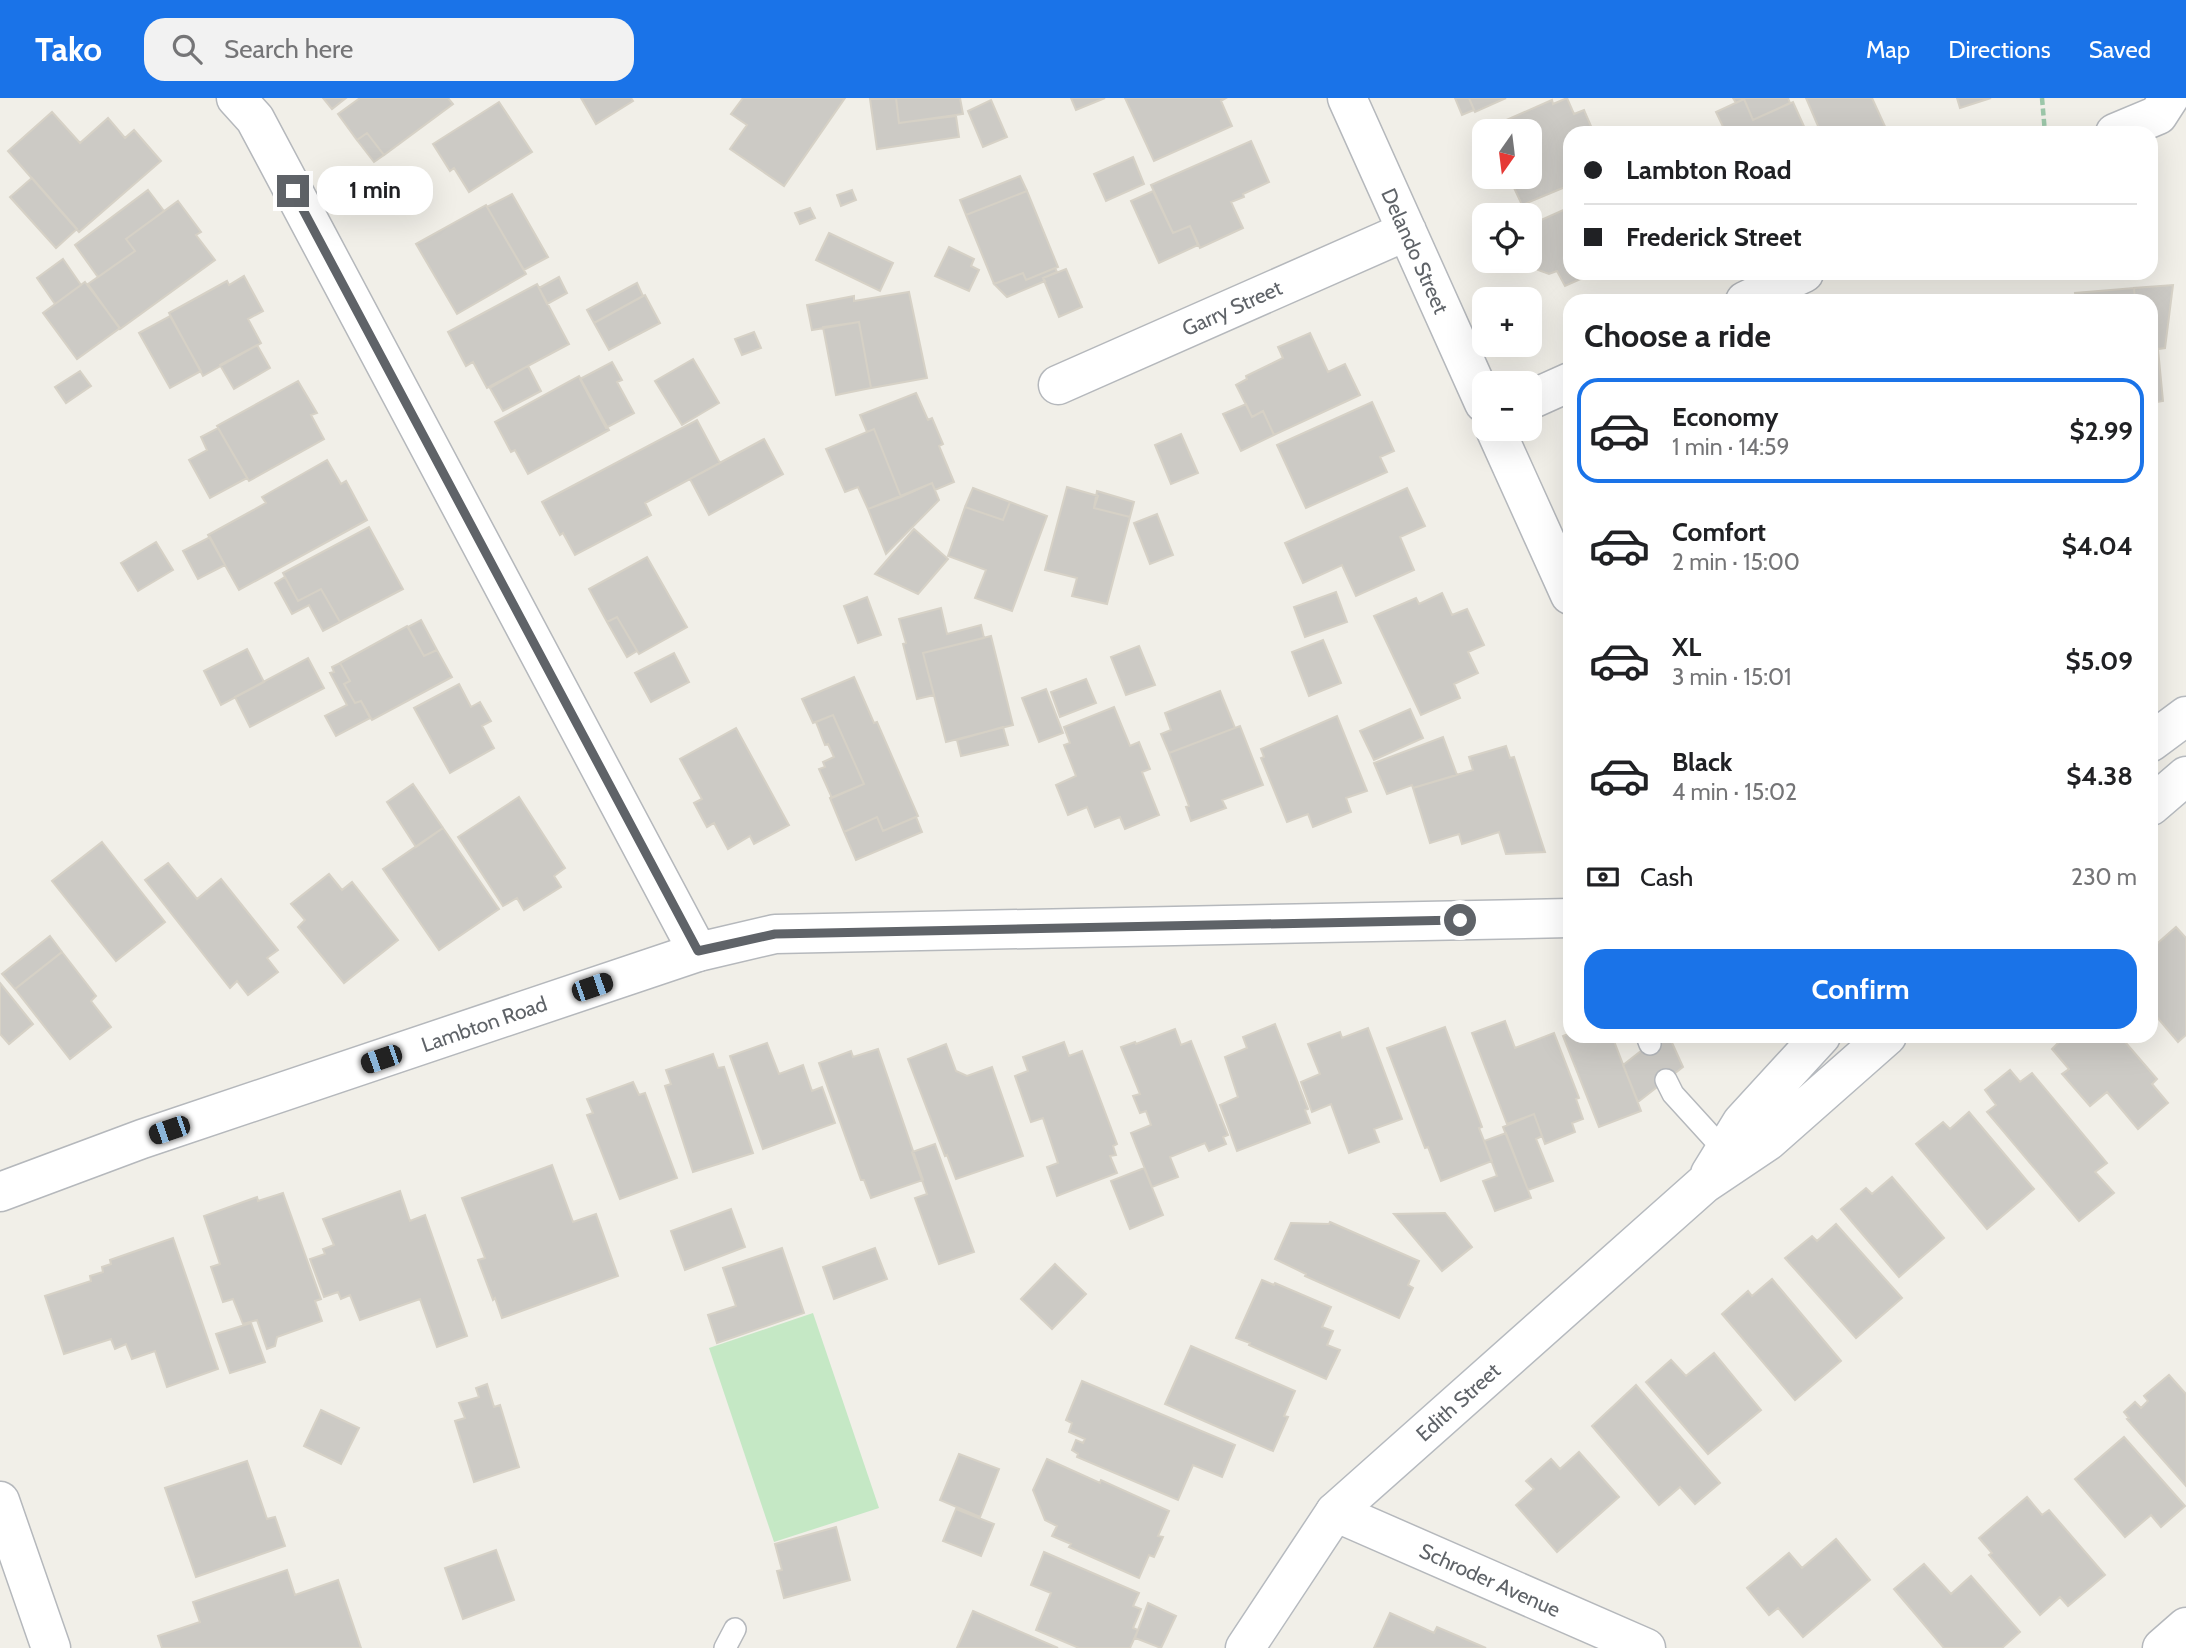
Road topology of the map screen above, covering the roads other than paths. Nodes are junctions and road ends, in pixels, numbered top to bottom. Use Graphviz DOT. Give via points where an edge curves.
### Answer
graph roads {
  1 [pos="236,98"];
  2 [pos="1347,98"];
  3 [pos="2169,98"];
  4 [pos="2132,126"];
  5 [pos="1407,231"];
  6 [pos="1789,280"];
  7 [pos="1760,294"];
  8 [pos="1472,376"];
  9 [pos="1058,385"];
  10 [pos="1563,385"];
  11 [pos="1542,395"];
  12 [pos="1500,441"];
  13 [pos="1563,580"];
  14 [pos="2186,716"];
  15 [pos="2158,738"];
  16 [pos="2186,776"];
  17 [pos="2158,800"];
  18 [pos="1563,918"];
  19 [pos="698,951"];
  20 [pos="1815,1043"];
  21 [pos="1868,1043"];
  22 [pos="1666,1080"];
  23 [pos="1724,1150"];
  24 [pos="1704,1184"];
  25 [pos="0,1192"];
  26 [pos="0,1501"];
  27 [pos="1335,1512"];
  28 [pos="2186,1627"];
  29 [pos="735,1629"];
  30 [pos="51,1648"];
  31 [pos="724,1648"];
  32 [pos="1245,1648"];
  33 [pos="1646,1648"];
  34 [pos="2162,1648"];
  1 -- 19 [label="street" via="255,119"];
  2 -- 5 [label="street, Delando Street"];
  3 -- 4 [label="street" via="2158,115"];
  5 -- 8 [label="street, Delando Street"];
  5 -- 9 [label="street, Garry Street"];
  6 -- 7 [label="street"];
  10 -- 11 [label="street"];
  12 -- 13 [label="street"];
  14 -- 15 [label="street"];
  16 -- 17 [label="street"];
  18 -- 19 [label="street, Lambton Road" via="775,934"];
  19 -- 25 [label="street, Lambton Road" via="142,1139"];
  20 -- 23 [label="street, Edith Street" via="1742,1122"];
  21 -- 24 [label="street, Edith Street" via="1768,1141"];
  22 -- 23 [label="lane" via="1673,1094"];
  23 -- 24 [label="street, Edith Street"];
  24 -- 27 [label="street, Edith Street"];
  26 -- 30 [label="street"];
  27 -- 32 [label="street, Edith Street"];
  27 -- 33 [label="street, Schroder Avenue"];
  28 -- 34 [label="street"];
  29 -- 31 [label="lane"];
}
